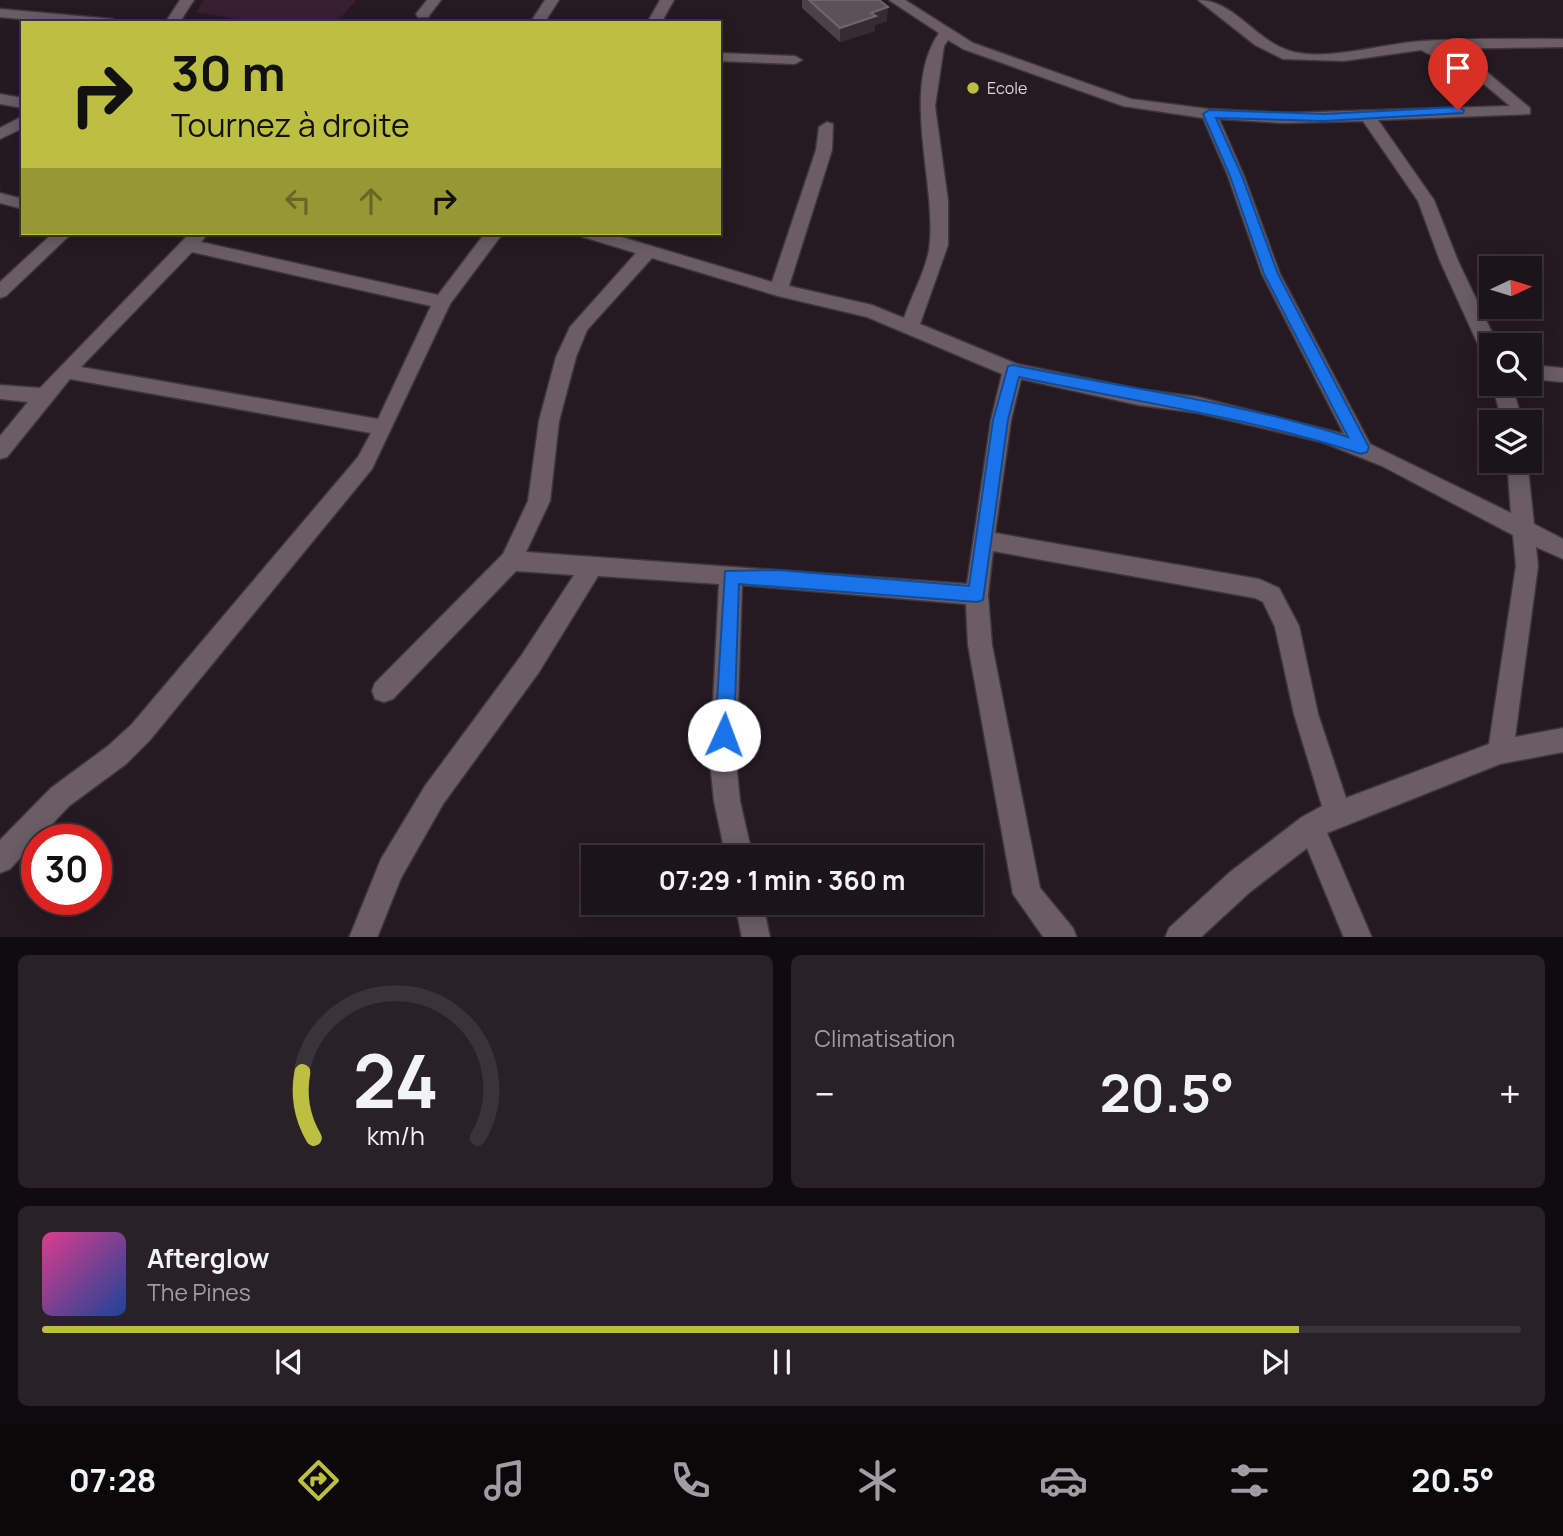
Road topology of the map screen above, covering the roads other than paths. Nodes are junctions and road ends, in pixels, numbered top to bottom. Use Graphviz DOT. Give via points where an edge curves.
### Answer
graph roads {
  1 [pos="14,0"];
  2 [pos="187,0"];
  3 [pos="434,0"];
  4 [pos="552,0"];
  5 [pos="667,0"];
  6 [pos="896,0"];
  7 [pos="1205,0"];
  8 [pos="0,12"];
  9 [pos="423,14"];
  10 [pos="92,21"];
  11 [pos="173,21"];
  12 [pos="538,21"];
  13 [pos="655,21"];
  14 [pos="946,33"];
  15 [pos="1563,43"];
  16 [pos="1423,46"];
  17 [pos="721,57"];
  18 [pos="795,60"];
  19 [pos="0,99"];
  20 [pos="21,103"];
  21 [pos="1209,114"];
  22 [pos="1367,116"];
  23 [pos="21,122"];
  24 [pos="827,127"];
  25 [pos="0,134"];
  26 [pos="0,198"];
  27 [pos="21,203"];
  28 [pos="60,235"];
  29 [pos="492,235"];
  30 [pos="596,235"];
  31 [pos="193,239"];
  32 [pos="648,251"];
  33 [pos="778,290"];
  34 [pos="0,292"];
  35 [pos="442,302"];
  36 [pos="910,326"];
  37 [pos="1483,333"];
  38 [pos="1013,370"];
  39 [pos="65,372"];
  40 [pos="1542,373"];
  41 [pos="1563,376"];
  42 [pos="0,392"];
  43 [pos="43,396"];
  44 [pos="384,428"];
  45 [pos="1361,447"];
  46 [pos="0,451"];
  47 [pos="1519,473"];
  48 [pos="1526,533"];
  49 [pos="983,540"];
  50 [pos="1563,550"];
  51 [pos="511,561"];
  52 [pos="592,566"];
  53 [pos="731,577"];
  54 [pos="977,595"];
  55 [pos="384,691"];
  56 [pos="1563,740"];
  57 [pos="1500,752"];
  58 [pos="1338,814"];
  59 [pos="1311,826"];
  60 [pos="737,845"];
  61 [pos="0,859"];
  62 [pos="751,915"];
  63 [pos="363,937"];
  64 [pos="756,937"];
  65 [pos="1063,937"];
  66 [pos="1179,937"];
  67 [pos="1358,937"];
  1 -- 8 [label="street"];
  2 -- 11 [label="street"];
  3 -- 9 [label="street"];
  4 -- 12 [label="street"];
  5 -- 13 [label="street"];
  6 -- 14 [label="street"];
  7 -- 16 [label="street" via="1260,42 1288,56 1344,57"];
  8 -- 10 [label="street"];
  14 -- 21 [label="street" via="968,46 1128,103"];
  14 -- 36 [label="street" via="937,46 927,106 942,226"];
  15 -- 16 [label="street"];
  16 -- 22 [label="street" via="1483,76 1525,111"];
  17 -- 18 [label="street"];
  19 -- 20 [label="street"];
  21 -- 22 [label="street"];
  21 -- 45 [label="street" via="1271,274"];
  22 -- 37 [label="street" via="1426,200"];
  23 -- 25 [label="street"];
  24 -- 33 [label="street"];
  26 -- 27 [label="street"];
  28 -- 34 [label="street"];
  29 -- 35 [label="street"];
  30 -- 32 [label="street"];
  31 -- 35 [label="street"];
  31 -- 39 [label="street"];
  32 -- 33 [label="street"];
  32 -- 51 [label="street" via="579,327 549,421 539,501"];
  33 -- 36 [label="street" via="872,312"];
  35 -- 44 [label="street"];
  36 -- 38 [label="street"];
  38 -- 45 [label="street" via="1198,405"];
  38 -- 49 [label="street"];
  39 -- 43 [label="street"];
  39 -- 44 [label="street"];
  40 -- 41 [label="street"];
  42 -- 43 [label="street"];
  43 -- 46 [label="street"];
  44 -- 61 [label="street" via="365,463 141,733 60,797"];
  45 -- 48 [label="street"];
  47 -- 48 [label="street"];
  48 -- 50 [label="street"];
  48 -- 57 [label="street" via="1527,566"];
  49 -- 54 [label="street"];
  49 -- 58 [label="street" via="1259,589 1271,595 1287,626 1306,714"];
  51 -- 52 [label="street"];
  51 -- 55 [label="street"];
  52 -- 53 [label="street"];
  52 -- 63 [label="street" via="530,664 434,795 391,869"];
  53 -- 54 [label="street"];
  53 -- 60 [label="street" via="723,762"];
  54 -- 65 [label="street" via="980,645 1027,894"];
  56 -- 57 [label="street"];
  57 -- 58 [label="street"];
  58 -- 59 [label="street"];
  59 -- 66 [label="street"];
  59 -- 67 [label="street"];
  62 -- 64 [label="street"];
}
